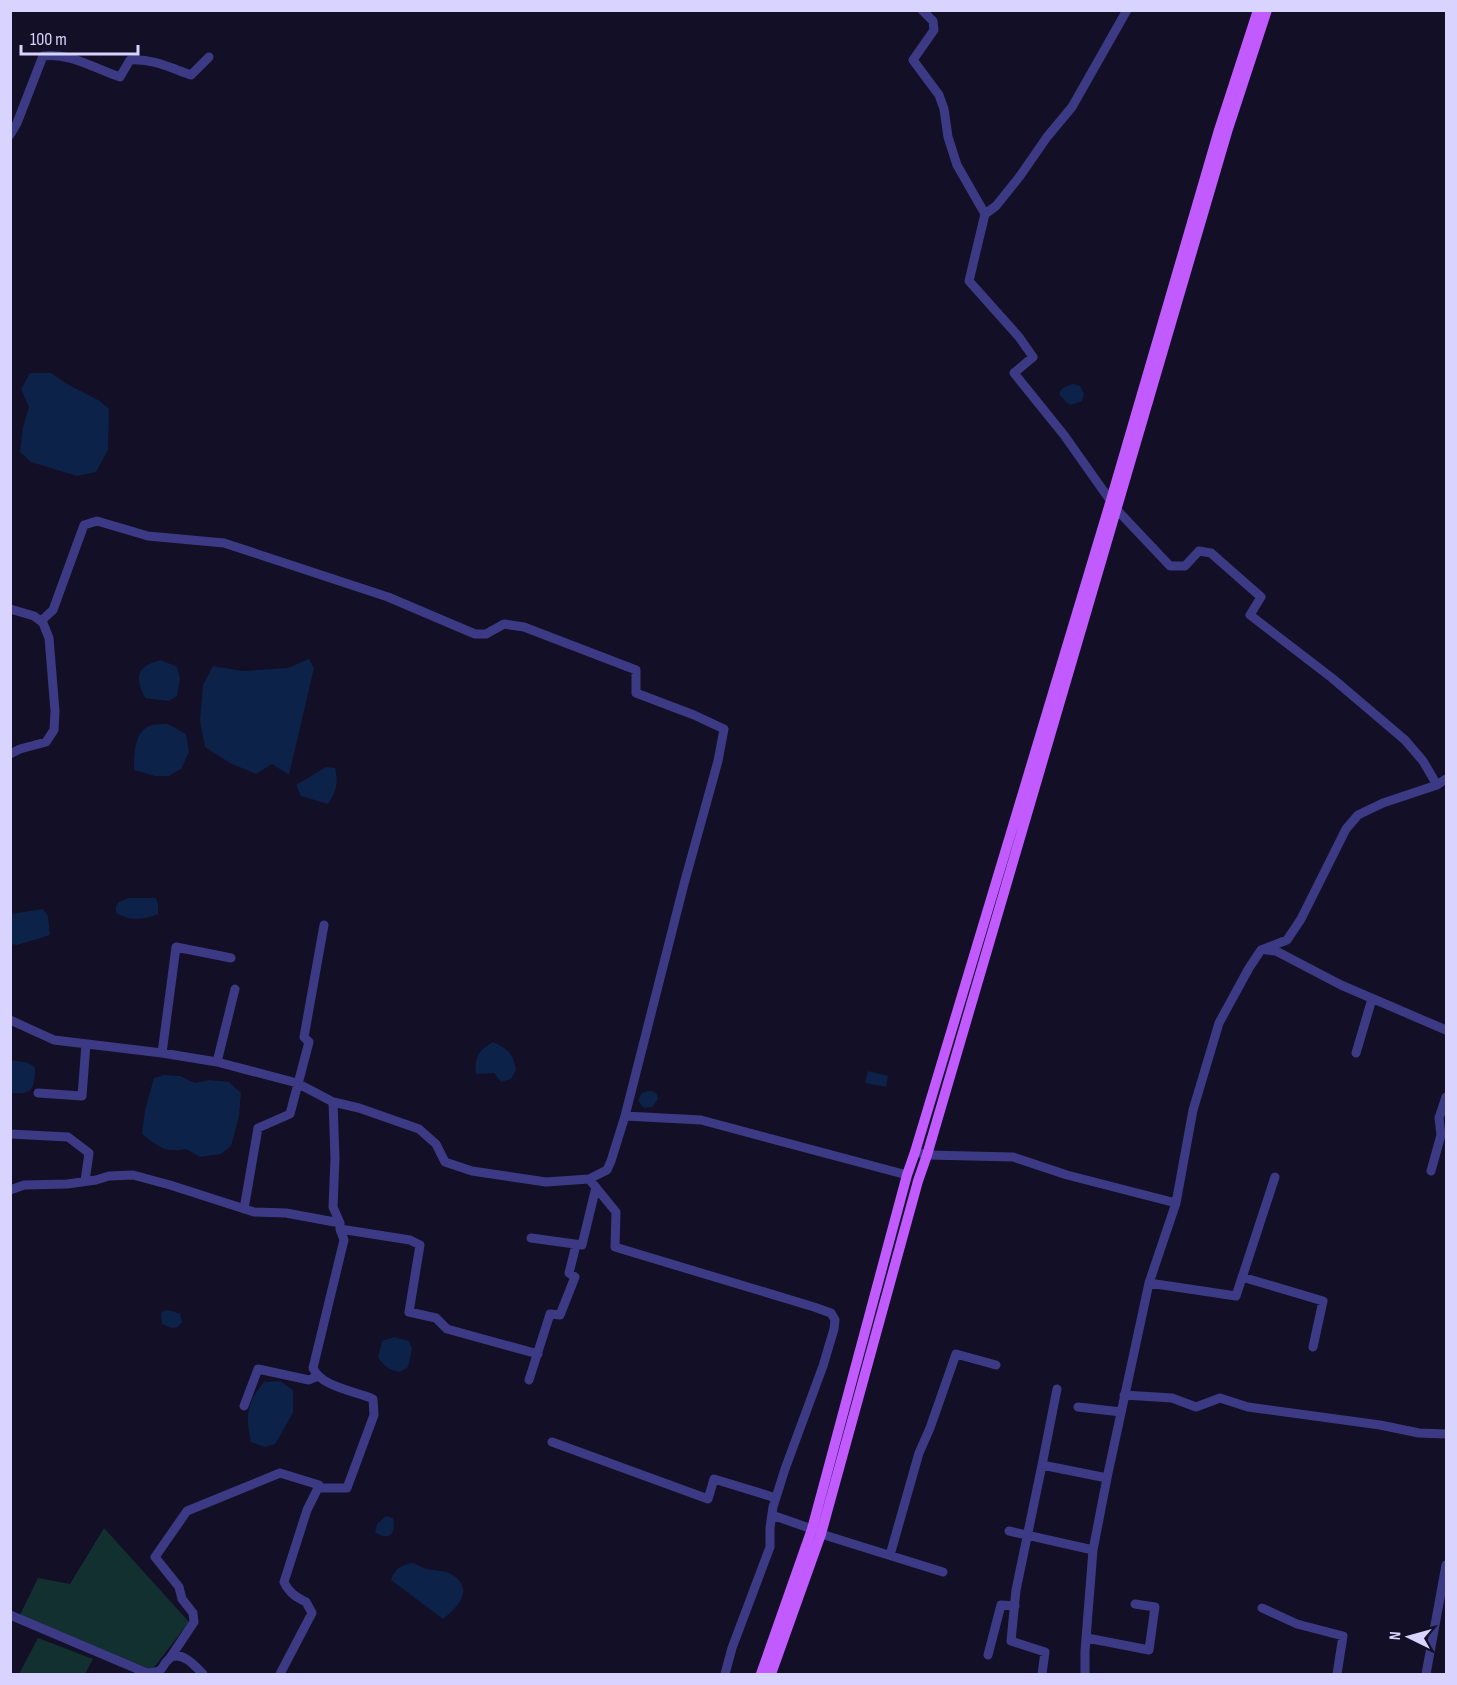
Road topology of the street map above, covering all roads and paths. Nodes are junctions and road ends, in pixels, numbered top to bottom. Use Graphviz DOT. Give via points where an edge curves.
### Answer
graph roads {
  1 [pos="922,10"];
  2 [pos="1127,10"];
  3 [pos="1258,10"];
  4 [pos="1267,10"];
  5 [pos="209,57"];
  6 [pos="10,135"];
  7 [pos="985,214"];
  8 [pos="1114,505"];
  9 [pos="10,609"];
  10 [pos="41,621"];
  11 [pos="10,754"];
  12 [pos="1446,779"];
  13 [pos="1437,785"];
  14 [pos="324,925"];
  15 [pos="1261,950"];
  16 [pos="231,958"];
  17 [pos="236,989"];
  18 [pos="1372,999"];
  19 [pos="10,1020"];
  20 [pos="1446,1030"];
  21 [pos="86,1044"];
  22 [pos="162,1053"];
  23 [pos="1356,1053"];
  24 [pos="217,1062"];
  25 [pos="297,1083"];
  26 [pos="39,1093"];
  27 [pos="1446,1097"];
  28 [pos="333,1102"];
  29 [pos="625,1116"];
  30 [pos="10,1134"];
  31 [pos="915,1152"];
  32 [pos="927,1155"];
  33 [pos="1431,1171"];
  34 [pos="907,1175"];
  35 [pos="1275,1177"];
  36 [pos="85,1181"];
  37 [pos="592,1183"];
  38 [pos="10,1190"];
  39 [pos="1176,1203"];
  40 [pos="244,1209"];
  41 [pos="340,1226"];
  42 [pos="531,1238"];
  43 [pos="576,1245"];
  44 [pos="1242,1278"];
  45 [pos="1149,1283"];
  46 [pos="1313,1347"];
  47 [pos="538,1354"];
  48 [pos="996,1365"];
  49 [pos="318,1376"];
  50 [pos="529,1380"];
  51 [pos="1057,1389"];
  52 [pos="1124,1395"];
  53 [pos="244,1406"];
  54 [pos="1078,1407"];
  55 [pos="1120,1412"];
  56 [pos="1446,1434"];
  57 [pos="552,1442"];
  58 [pos="1042,1465"];
  59 [pos="1107,1478"];
  60 [pos="319,1485"];
  61 [pos="776,1498"];
  62 [pos="772,1515"];
  63 [pos="1009,1531"];
  64 [pos="817,1532"];
  65 [pos="1026,1536"];
  66 [pos="1094,1550"];
  67 [pos="890,1555"];
  68 [pos="1446,1565"];
  69 [pos="943,1572"];
  70 [pos="1135,1604"];
  71 [pos="1015,1606"];
  72 [pos="1262,1608"];
  73 [pos="10,1615"];
  74 [pos="1086,1638"];
  75 [pos="988,1655"];
  76 [pos="170,1658"];
  77 [pos="203,1674"];
  78 [pos="280,1674"];
  79 [pos="725,1674"];
  80 [pos="761,1674"];
  81 [pos="771,1674"];
  82 [pos="1042,1674"];
  83 [pos="1084,1674"];
  84 [pos="1337,1674"];
  85 [pos="1426,1674"];
  1 -- 7 [label="street" via="933,21 934,30 913,60 939,95 957,165"];
  2 -- 7 [label="street" via="1072,107 1014,184"];
  3 -- 8 [label="main road" via="1219,130"];
  4 -- 8 [label="main road"];
  5 -- 6 [label="street" via="191,75 156,62 130,60 120,76 55,54 43,56"];
  7 -- 8 [label="street" via="969,281 1033,357 1014,373"];
  8 -- 13 [label="street" via="1170,566 1185,566 1199,551 1211,553 1261,597 1250,615 1405,740"];
  8 -- 31 [label="main road"];
  8 -- 32 [label="main road"];
  9 -- 10 [label="street"];
  10 -- 11 [label="street" via="49,638 54,730 46,742"];
  10 -- 29 [label="street" via="53,610 84,525 97,520 148,536 224,543 388,597 475,634 486,634 504,624 524,627 636,670 636,693 724,729"];
  12 -- 13 [label="street"];
  13 -- 15 [label="street" via="1358,815 1346,829 1287,940"];
  14 -- 25 [label="street" via="304,1037 309,1042"];
  15 -- 18 [label="street" via="1276,951"];
  15 -- 39 [label="street" via="1219,1023 1193,1110"];
  16 -- 22 [label="street" via="176,947"];
  17 -- 24 [label="street"];
  18 -- 20 [label="street"];
  18 -- 23 [label="street"];
  19 -- 21 [label="street" via="54,1040"];
  21 -- 22 [label="street"];
  21 -- 26 [label="street" via="82,1096"];
  22 -- 24 [label="street"];
  24 -- 25 [label="street"];
  25 -- 28 [label="street"];
  25 -- 40 [label="street" via="290,1114 258,1128"];
  27 -- 33 [label="street"];
  28 -- 37 [label="street" via="419,1129 436,1144 445,1162 472,1171 546,1182"];
  28 -- 41 [label="street" via="333,1207"];
  29 -- 34 [label="street" via="701,1120"];
  29 -- 37 [label="street" via="607,1170"];
  30 -- 36 [label="street" via="68,1137 89,1153"];
  31 -- 32 [label="street"];
  31 -- 34 [label="main road"];
  32 -- 39 [label="street" via="1013,1157"];
  32 -- 64 [label="main road"];
  34 -- 64 [label="main road"];
  35 -- 44 [label="street"];
  36 -- 38 [label="street" via="24,1185"];
  36 -- 40 [label="street" via="134,1175"];
  37 -- 43 [label="street" via="582,1245"];
  37 -- 61 [label="street" via="616,1212 615,1247 831,1313 834,1329 823,1366"];
  39 -- 45 [label="street"];
  40 -- 41 [label="street" via="286,1213"];
  41 -- 47 [label="street" via="420,1245 409,1312 436,1318 447,1329"];
  41 -- 49 [label="street" via="344,1240 313,1368"];
  42 -- 43 [label="street"];
  43 -- 47 [label="street" via="569,1273 575,1277 560,1315 550,1314"];
  44 -- 45 [label="street" via="1236,1296"];
  44 -- 46 [label="street" via="1323,1301"];
  45 -- 52 [label="street"];
  47 -- 50 [label="street"];
  48 -- 67 [label="street" via="956,1354 920,1453"];
  49 -- 53 [label="street" via="309,1380 258,1369"];
  49 -- 78 [label="street" via="373,1399 374,1415 347,1488 318,1488 307,1510 284,1582 312,1613"];
  51 -- 58 [label="street"];
  52 -- 55 [label="street"];
  52 -- 56 [label="street" via="1172,1398 1196,1407 1220,1398 1248,1407"];
  54 -- 55 [label="street"];
  55 -- 59 [label="street"];
  57 -- 61 [label="street" via="708,1499 714,1479"];
  58 -- 59 [label="street"];
  58 -- 65 [label="street"];
  59 -- 66 [label="street"];
  60 -- 76 [label="street" via="280,1473 187,1511 155,1557 179,1587 182,1599 193,1613 194,1622"];
  61 -- 62 [label="street"];
  62 -- 64 [label="street"];
  62 -- 79 [label="street" via="770,1547"];
  63 -- 65 [label="street"];
  64 -- 67 [label="street"];
  64 -- 80 [label="main road"];
  64 -- 81 [label="main road"];
  65 -- 66 [label="street"];
  65 -- 71 [label="street"];
  66 -- 74 [label="street"];
  67 -- 69 [label="street"];
  68 -- 85 [label="street"];
  70 -- 74 [label="street" via="1155,1607 1149,1650"];
  71 -- 75 [label="street" via="1000,1605"];
  71 -- 82 [label="street" via="1011,1641 1045,1652"];
  72 -- 84 [label="street" via="1297,1624 1343,1636"];
  73 -- 76 [label="street" via="147,1673 163,1669"];
  74 -- 83 [label="street"];
  76 -- 77 [label="street" via="189,1660"];
}
